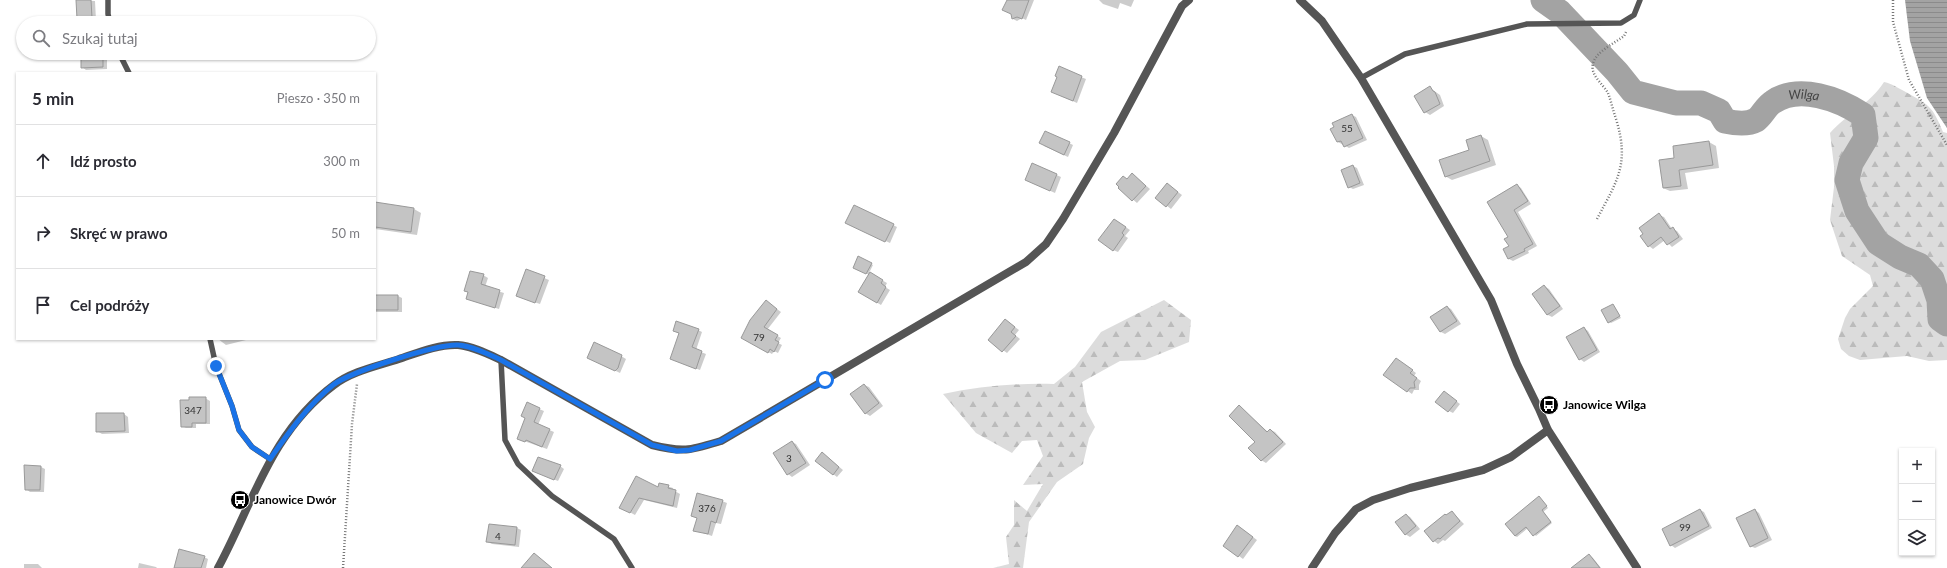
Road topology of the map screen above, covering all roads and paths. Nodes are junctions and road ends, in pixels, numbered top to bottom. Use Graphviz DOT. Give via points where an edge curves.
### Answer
graph roads {
  1 [pos="108,0"];
  2 [pos="1189,0"];
  3 [pos="1300,0"];
  4 [pos="1640,0"];
  5 [pos="1893,0"];
  6 [pos="1634,15"];
  7 [pos="108,16"];
  8 [pos="122,60"];
  9 [pos="128,72"];
  10 [pos="1361,78"];
  11 [pos="1947,145"];
  12 [pos="1597,219"];
  13 [pos="210,340"];
  14 [pos="501,360"];
  15 [pos="359,372"];
  16 [pos="1548,430"];
  17 [pos="270,459"];
  18 [pos="218,568"];
  19 [pos="343,568"];
  20 [pos="632,568"];
  21 [pos="1312,568"];
  22 [pos="1637,568"];
  1 -- 7 [label="lane"];
  2 -- 14 [label="street" via="1182,6 1085,183 1046,244 1026,262 721,441 677,451 652,445"];
  3 -- 10 [label="street" via="1322,22"];
  4 -- 6 [label="lane"];
  5 -- 11 [label="path" via="1893,22 1909,80"];
  6 -- 10 [label="lane" via="1621,23 1527,24 1405,54"];
  6 -- 12 [label="path" via="1624,36 1595,57 1592,65 1594,73 1608,92 1621,134 1623,152 1617,180"];
  8 -- 9 [label="lane"];
  10 -- 16 [label="street" via="1491,300"];
  13 -- 17 [label="lane" via="216,366 239,430 252,447"];
  14 -- 15 [label="street" via="458,345 430,349"];
  14 -- 20 [label="lane" via="506,440 518,464 552,496 614,539"];
  15 -- 17 [label="street" via="334,384 315,402 292,427"];
  15 -- 19 [label="path" via="352,424"];
  16 -- 21 [label="street" via="1511,457 1483,470 1373,500 1356,510 1335,533"];
  16 -- 22 [label="street"];
  17 -- 18 [label="street"];
}
